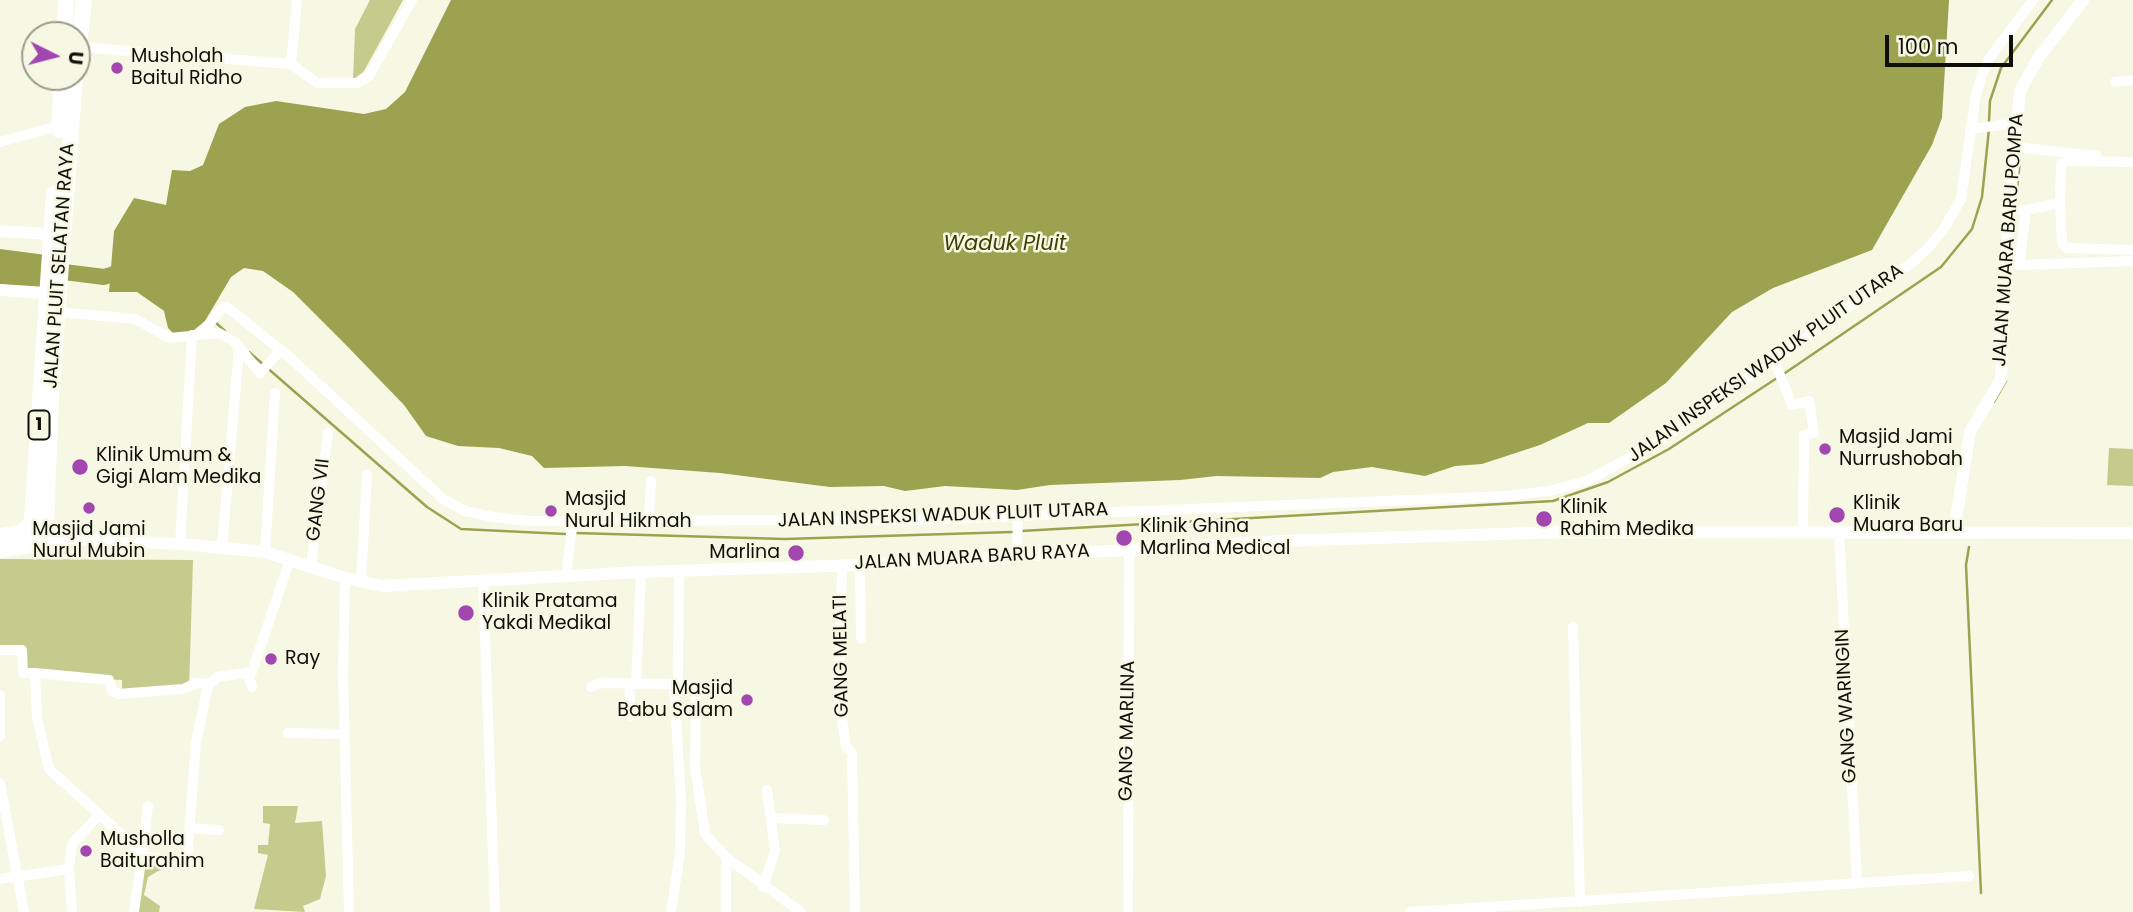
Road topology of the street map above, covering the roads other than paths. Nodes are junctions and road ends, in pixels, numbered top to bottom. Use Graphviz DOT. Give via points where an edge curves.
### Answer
graph roads {
  1 [pos="66,0"];
  2 [pos="84,0"];
  3 [pos="297,0"];
  4 [pos="412,0"];
  5 [pos="2033,0"];
  6 [pos="2083,0"];
  7 [pos="65,21"];
  8 [pos="82,21"];
  9 [pos="91,48"];
  10 [pos="292,64"];
  11 [pos="2133,80"];
  12 [pos="2115,82"];
  13 [pos="61,91"];
  14 [pos="73,91"];
  15 [pos="2010,124"];
  16 [pos="59,126"];
  17 [pos="1975,129"];
  18 [pos="0,142"];
  19 [pos="2014,147"];
  20 [pos="2099,162"];
  21 [pos="2133,162"];
  22 [pos="2060,203"];
  23 [pos="2012,209"];
  24 [pos="2026,210"];
  25 [pos="0,231"];
  26 [pos="54,238"];
  27 [pos="2133,250"];
  28 [pos="2133,261"];
  29 [pos="0,290"];
  30 [pos="50,291"];
  31 [pos="58,312"];
  32 [pos="196,335"];
  33 [pos="239,349"];
  34 [pos="282,351"];
  35 [pos="1774,360"];
  36 [pos="275,393"];
  37 [pos="328,433"];
  38 [pos="368,475"];
  39 [pos="651,481"];
  40 [pos="1018,515"];
  41 [pos="649,519"];
  42 [pos="573,520"];
  43 [pos="1803,530"];
  44 [pos="1839,530"];
  45 [pos="1954,531"];
  46 [pos="33,532"];
  47 [pos="2133,533"];
  48 [pos="0,536"];
  49 [pos="180,544"];
  50 [pos="222,547"];
  51 [pos="1129,549"];
  52 [pos="0,550"];
  53 [pos="265,552"];
  54 [pos="1017,554"];
  55 [pos="289,559"];
  56 [pos="842,565"];
  57 [pos="860,565"];
  58 [pos="312,566"];
  59 [pos="679,571"];
  60 [pos="641,572"];
  61 [pos="566,577"];
  62 [pos="345,578"];
  63 [pos="484,580"];
  64 [pos="361,582"];
  65 [pos="1573,627"];
  66 [pos="861,639"];
  67 [pos="0,650"];
  68 [pos="34,673"];
  69 [pos="248,674"];
  70 [pos="209,684"];
  71 [pos="633,684"];
  72 [pos="676,685"];
  73 [pos="252,687"];
  74 [pos="591,687"];
  75 [pos="0,695"];
  76 [pos="631,716"];
  77 [pos="288,733"];
  78 [pos="344,734"];
  79 [pos="0,736"];
  80 [pos="0,743"];
  81 [pos="0,783"];
  82 [pos="767,790"];
  83 [pos="148,806"];
  84 [pos="99,816"];
  85 [pos="771,818"];
  86 [pos="824,820"];
  87 [pos="190,828"];
  88 [pos="219,830"];
  89 [pos="142,854"];
  90 [pos="726,858"];
  91 [pos="69,869"];
  92 [pos="17,876"];
  93 [pos="1969,876"];
  94 [pos="0,880"];
  95 [pos="1857,882"];
  96 [pos="763,887"];
  97 [pos="1580,902"];
  98 [pos="24,912"];
  99 [pos="72,912"];
  100 [pos="134,912"];
  101 [pos="349,912"];
  102 [pos="495,912"];
  103 [pos="671,912"];
  104 [pos="726,912"];
  105 [pos="801,912"];
  106 [pos="855,912"];
  107 [pos="1128,912"];
  108 [pos="1410,912"];
  1 -- 7 [label="highway"];
  2 -- 8 [label="highway"];
  3 -- 10 [label="street"];
  4 -- 10 [label="street" via="364,80 342,85 317,83"];
  5 -- 17 [label="street, JALAN INSPEKSI WADUK PLUIT UTARA" via="1989,60 1976,94"];
  6 -- 15 [label="street, JALAN MUARA BARU POMPA" via="2027,75"];
  9 -- 10 [label="street"];
  11 -- 12 [label="street"];
  13 -- 16 [label="highway, JALAN PLUIT SELATAN RAYA / 1"];
  14 -- 26 [label="highway, JALAN PLUIT SELATAN RAYA / 1"];
  15 -- 17 [label="street"];
  15 -- 19 [label="street, JALAN MUARA BARU POMPA"];
  16 -- 18 [label="street"];
  16 -- 26 [label="highway, JALAN PLUIT SELATAN RAYA / 1"];
  17 -- 35 [label="street, JALAN INSPEKSI WADUK PLUIT UTARA" via="1961,199 1929,247"];
  19 -- 20 [label="street" via="2098,156"];
  19 -- 23 [label="street, JALAN MUARA BARU POMPA"];
  20 -- 21 [label="street"];
  20 -- 22 [label="street" via="2061,164"];
  22 -- 24 [label="street"];
  22 -- 27 [label="street" via="2066,248"];
  23 -- 24 [label="street"];
  23 -- 45 [label="street, JALAN MUARA BARU POMPA" via="2001,379 1970,432"];
  24 -- 28 [label="street" via="2019,265"];
  25 -- 26 [label="street"];
  26 -- 30 [label="highway, JALAN PLUIT SELATAN RAYA / 1"];
  29 -- 30 [label="street"];
  30 -- 31 [label="highway, JALAN PLUIT SELATAN RAYA / 1"];
  30 -- 46 [label="highway, JALAN PLUIT SELATAN RAYA / 1"];
  31 -- 32 [label="street" via="135,319 170,338"];
  31 -- 46 [label="highway, JALAN PLUIT SELATAN RAYA / 1" via="46,524"];
  32 -- 33 [label="street" via="219,333"];
  32 -- 34 [label="street, JALAN INSPEKSI WADUK PLUIT UTARA" via="228,307"];
  32 -- 49 [label="street"];
  33 -- 34 [label="street" via="258,373"];
  33 -- 50 [label="street"];
  34 -- 42 [label="street, JALAN INSPEKSI WADUK PLUIT UTARA" via="443,499 465,511 493,517"];
  35 -- 40 [label="street, JALAN INSPEKSI WADUK PLUIT UTARA" via="1618,466 1587,481 1548,491"];
  35 -- 43 [label="street" via="1793,405 1809,401 1811,410 1814,433 1804,435 1802,459 1806,466"];
  36 -- 53 [label="street"];
  37 -- 58 [label="street, GANG VII"];
  38 -- 64 [label="street"];
  39 -- 41 [label="street"];
  40 -- 41 [label="street, JALAN INSPEKSI WADUK PLUIT UTARA" via="807,522"];
  40 -- 54 [label="street"];
  41 -- 42 [label="street, JALAN INSPEKSI WADUK PLUIT UTARA"];
  42 -- 61 [label="street"];
  43 -- 44 [label="street, JALAN MUARA BARU RAYA"];
  43 -- 51 [label="street, JALAN MUARA BARU RAYA" via="1549,532"];
  44 -- 45 [label="street, JALAN MUARA BARU RAYA"];
  44 -- 95 [label="street, GANG WARINGIN"];
  45 -- 47 [label="street, JALAN MUARA BARU RAYA"];
  46 -- 48 [label="highway"];
  46 -- 49 [label="street, JALAN MUARA BARU RAYA"];
  46 -- 52 [label="highway" via="31,545"];
  49 -- 50 [label="street, JALAN MUARA BARU RAYA"];
  50 -- 53 [label="street, JALAN MUARA BARU RAYA"];
  51 -- 54 [label="street, JALAN MUARA BARU RAYA"];
  51 -- 107 [label="street, GANG MARLINA"];
  53 -- 55 [label="street, JALAN MUARA BARU RAYA"];
  54 -- 57 [label="street, JALAN MUARA BARU RAYA"];
  55 -- 58 [label="street, JALAN MUARA BARU RAYA"];
  55 -- 69 [label="street"];
  56 -- 57 [label="street, JALAN MUARA BARU RAYA"];
  56 -- 59 [label="street, JALAN MUARA BARU RAYA"];
  56 -- 106 [label="street, GANG MELATI" via="839,698 846,747 852,753"];
  57 -- 66 [label="street"];
  58 -- 62 [label="street, JALAN MUARA BARU RAYA"];
  59 -- 60 [label="street, JALAN MUARA BARU RAYA"];
  59 -- 72 [label="street"];
  60 -- 61 [label="street, JALAN MUARA BARU RAYA"];
  60 -- 71 [label="street"];
  61 -- 63 [label="street, JALAN MUARA BARU RAYA"];
  62 -- 64 [label="street, JALAN MUARA BARU RAYA"];
  62 -- 78 [label="street"];
  63 -- 64 [label="street, JALAN MUARA BARU RAYA" via="382,586"];
  63 -- 102 [label="street"];
  65 -- 97 [label="street"];
  67 -- 68 [label="street" via="22,650 23,673"];
  68 -- 70 [label="street" via="109,680 118,694"];
  68 -- 84 [label="street" via="48,769"];
  69 -- 70 [label="street" via="217,677"];
  69 -- 73 [label="street"];
  70 -- 87 [label="street" via="196,742"];
  71 -- 72 [label="street"];
  71 -- 74 [label="street"];
  71 -- 76 [label="street"];
  72 -- 90 [label="street" via="689,685 696,693 695,766 705,834"];
  72 -- 103 [label="street" via="680,853"];
  75 -- 79 [label="street"];
  77 -- 78 [label="street"];
  78 -- 101 [label="street"];
  79 -- 80 [label="street"];
  81 -- 92 [label="street"];
  82 -- 85 [label="street"];
  83 -- 89 [label="street"];
  84 -- 89 [label="street"];
  84 -- 91 [label="street" via="72,844"];
  85 -- 86 [label="street"];
  85 -- 96 [label="street" via="775,856"];
  87 -- 88 [label="street"];
  87 -- 89 [label="street" via="186,863"];
  89 -- 100 [label="street"];
  90 -- 96 [label="street"];
  90 -- 104 [label="street"];
  91 -- 92 [label="street"];
  91 -- 99 [label="street"];
  92 -- 94 [label="street"];
  92 -- 98 [label="street"];
  93 -- 95 [label="street"];
  95 -- 97 [label="street"];
  96 -- 105 [label="street"];
  97 -- 108 [label="street"];
}
